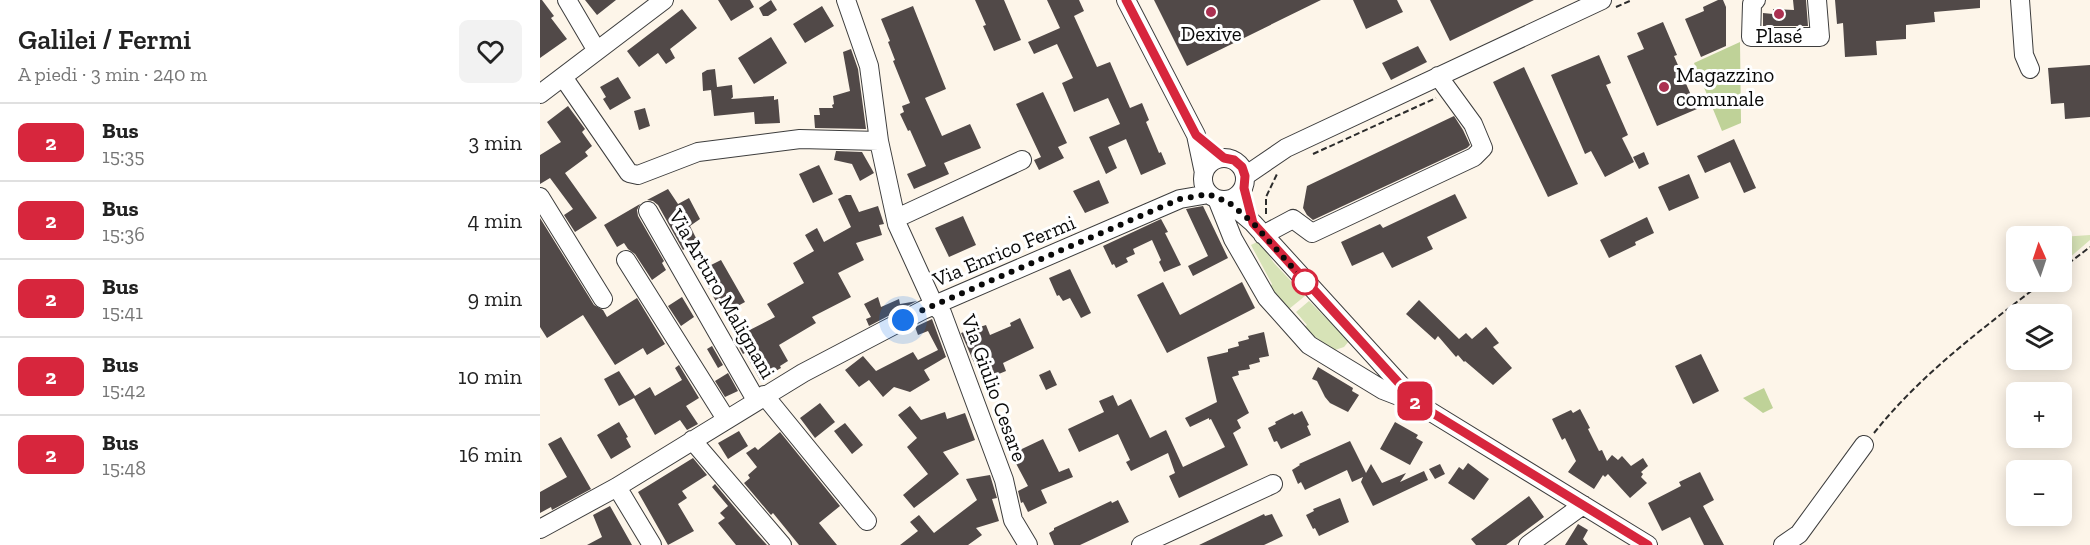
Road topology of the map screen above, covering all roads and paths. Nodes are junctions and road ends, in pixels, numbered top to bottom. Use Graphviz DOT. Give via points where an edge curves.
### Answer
graph roads {
  1 [pos="567,0"];
  2 [pos="664,0"];
  3 [pos="846,0"];
  4 [pos="1126,0"];
  5 [pos="1632,0"];
  6 [pos="1756,0"];
  7 [pos="1817,0"];
  8 [pos="2020,0"];
  9 [pos="1608,4"];
  10 [pos="597,51"];
  11 [pos="2030,69"];
  12 [pos="1438,76"];
  13 [pos="563,77"];
  14 [pos="1450,92"];
  15 [pos="540,94"];
  16 [pos="1196,135"];
  17 [pos="879,141"];
  18 [pos="1279,152"];
  19 [pos="1311,155"];
  20 [pos="1229,159"];
  21 [pos="1022,160"];
  22 [pos="1279,171"];
  23 [pos="1244,182"];
  24 [pos="1212,189"];
  25 [pos="540,197"];
  26 [pos="648,211"];
  27 [pos="897,218"];
  28 [pos="1261,227"];
  29 [pos="2090,247"];
  30 [pos="626,260"];
  31 [pos="2072,261"];
  32 [pos="2030,292"];
  33 [pos="603,298"];
  34 [pos="934,305"];
  35 [pos="1348,329"];
  36 [pos="1326,356"];
  37 [pos="760,398"];
  38 [pos="1418,404"];
  39 [pos="726,419"];
  40 [pos="692,440"];
  41 [pos="1864,445"];
  42 [pos="1273,484"];
  43 [pos="617,487"];
  44 [pos="1583,505"];
  45 [pos="867,521"];
  46 [pos="540,529"];
  47 [pos="652,545"];
  48 [pos="782,545"];
  49 [pos="1028,545"];
  50 [pos="1141,545"];
  51 [pos="1528,545"];
  52 [pos="1648,545"];
  53 [pos="1783,545"];
  1 -- 10 [label="street"];
  2 -- 10 [label="street"];
  3 -- 17 [label="street, Via Giulio Cesare" via="869,66"];
  4 -- 16 [label="street"];
  5 -- 9 [label="path"];
  6 -- 7 [label="street" via="1752,4 1751,37 1820,37"];
  8 -- 11 [label="street" via="2024,55"];
  9 -- 12 [label="street"];
  10 -- 13 [label="street"];
  12 -- 14 [label="street"];
  12 -- 18 [label="street"];
  13 -- 15 [label="street"];
  13 -- 17 [label="street" via="629,173 638,175 698,152 800,139"];
  14 -- 19 [label="path"];
  14 -- 28 [label="street" via="1473,124 1483,148 1474,158 1312,233 1293,219"];
  16 -- 20 [label="street"];
  16 -- 24 [label="street"];
  17 -- 27 [label="street, Via Giulio Cesare"];
  18 -- 20 [label="street"];
  18 -- 23 [label="street"];
  20 -- 23 [label="street" via="1242,167"];
  20 -- 24 [label="street" via="1211,162"];
  21 -- 27 [label="street"];
  22 -- 28 [label="path" via="1266,197"];
  23 -- 24 [label="street" via="1236,196"];
  23 -- 28 [label="street"];
  24 -- 28 [label="street"];
  24 -- 34 [label="street, Via Enrico Fermi" via="1180,199"];
  24 -- 36 [label="street" via="1233,239 1267,297 1309,345"];
  25 -- 33 [label="street"];
  26 -- 37 [label="street, Via Arturo Malignani"];
  27 -- 34 [label="street, Via Giulio Cesare"];
  28 -- 35 [label="street"];
  29 -- 31 [label="path"];
  30 -- 39 [label="street"];
  32 -- 41 [label="path" via="1917,385"];
  34 -- 37 [label="street, Via Enrico Fermi"];
  34 -- 49 [label="street, Via Giulio Cesare" via="942,313 1004,480 1013,520"];
  35 -- 36 [label="street" via="1350,349"];
  35 -- 38 [label="street"];
  36 -- 38 [label="street" via="1383,390"];
  37 -- 39 [label="street, Via Enrico Fermi"];
  37 -- 45 [label="street, Via Arturo Malignani"];
  38 -- 44 [label="street"];
  39 -- 40 [label="street, Via Enrico Fermi"];
  40 -- 43 [label="street, Via Enrico Fermi"];
  40 -- 48 [label="street"];
  41 -- 53 [label="street" via="1799,534"];
  42 -- 50 [label="street"];
  43 -- 46 [label="street, Via Enrico Fermi"];
  43 -- 47 [label="street"];
  44 -- 51 [label="street"];
  44 -- 52 [label="street"];
}
